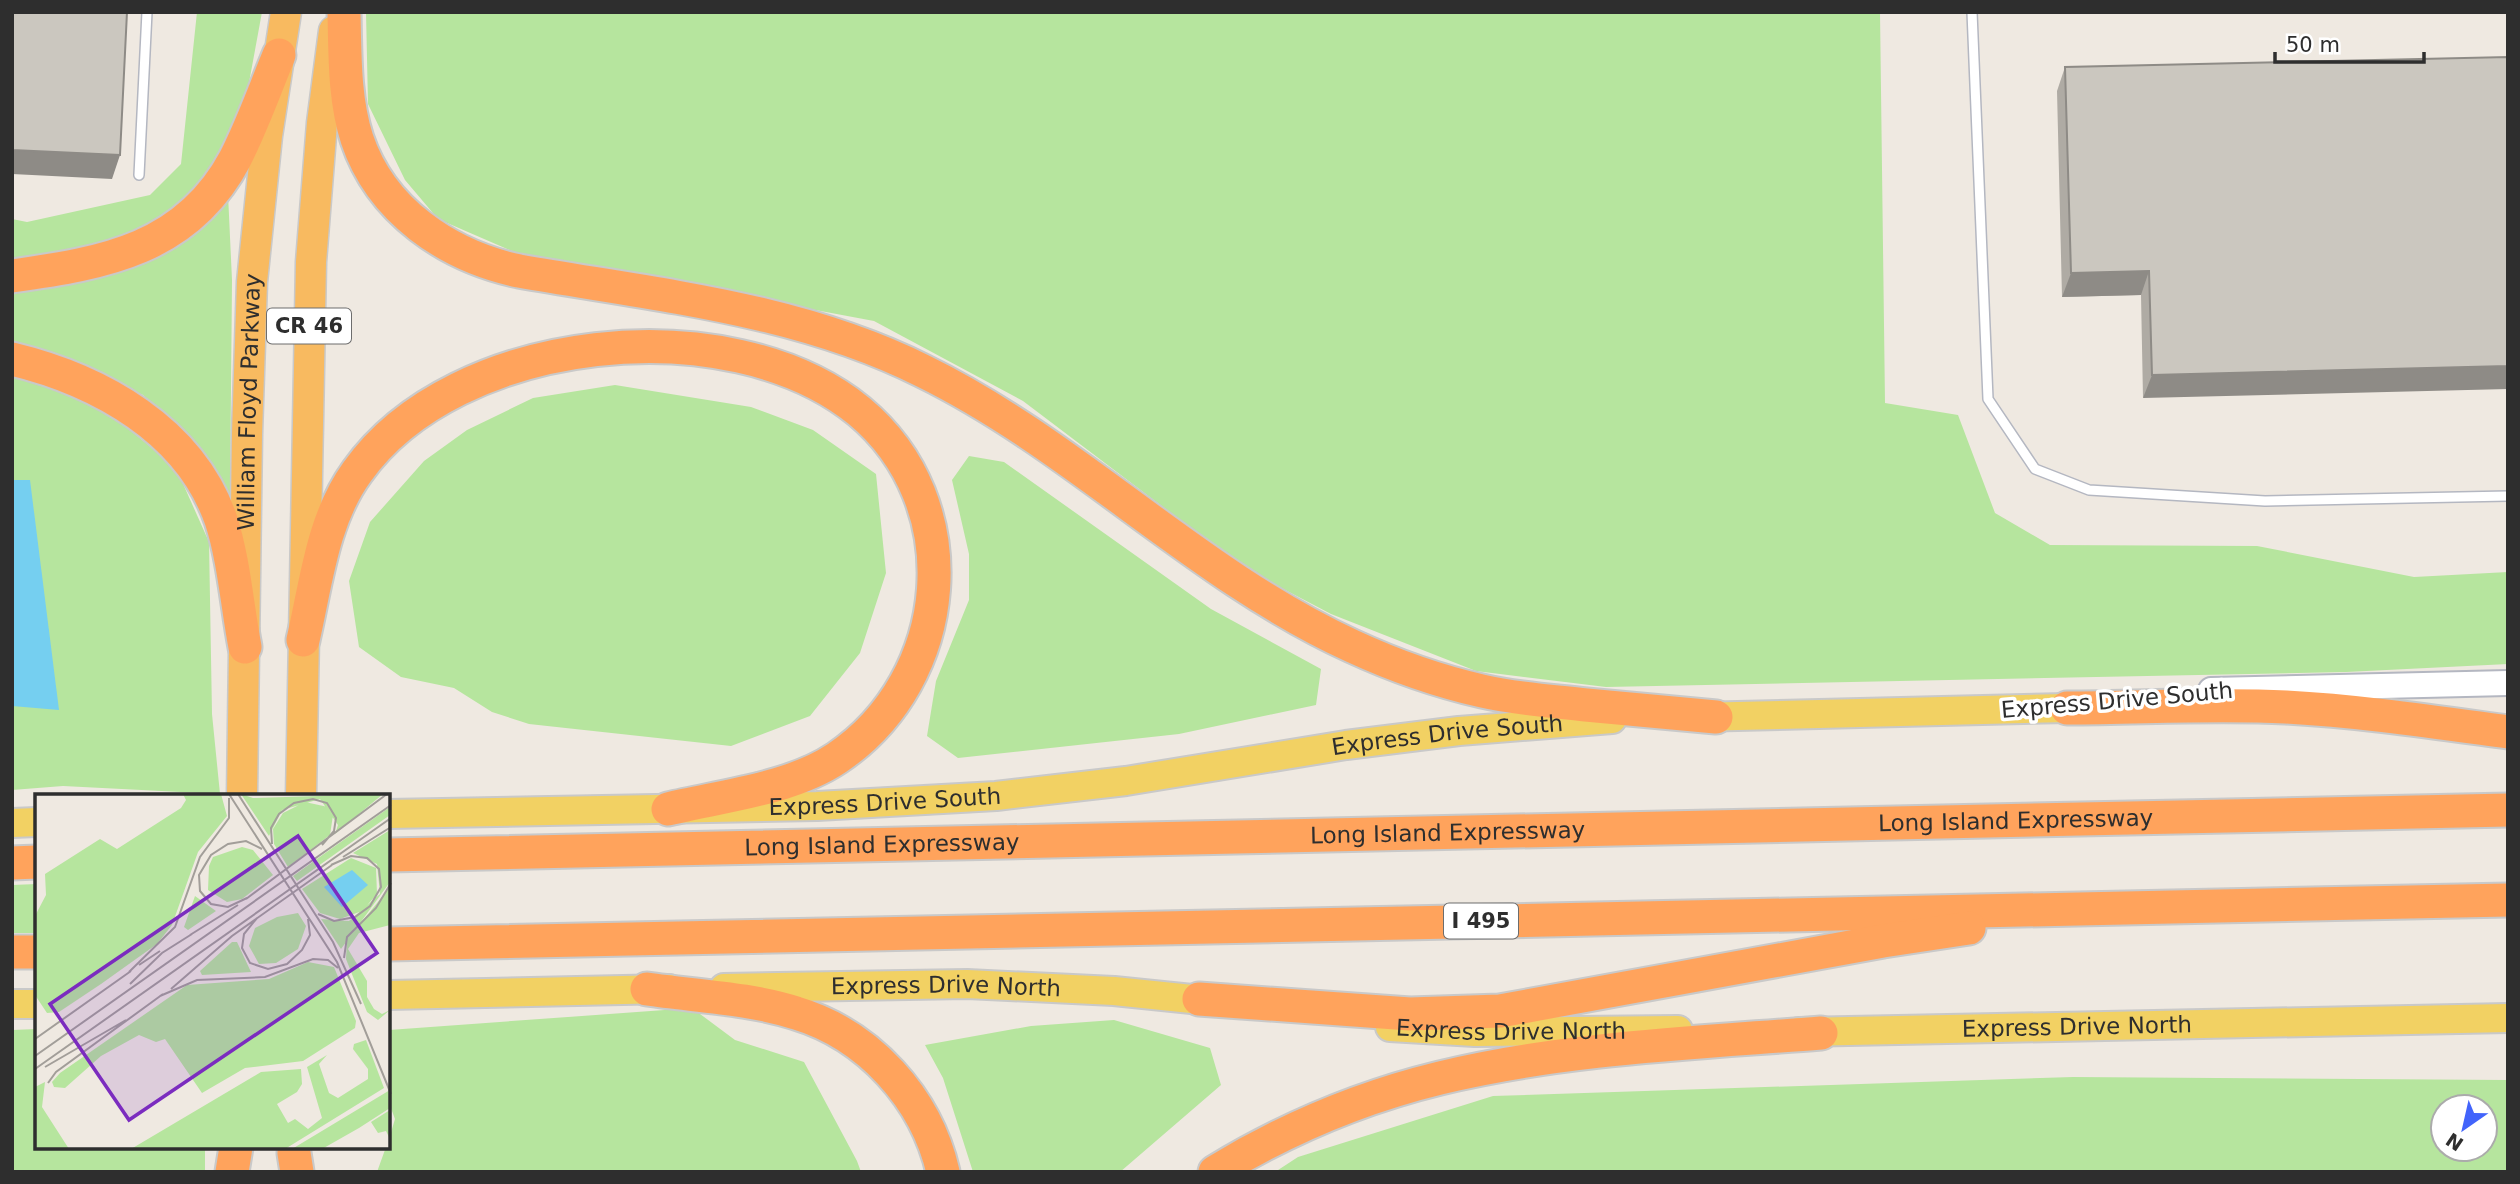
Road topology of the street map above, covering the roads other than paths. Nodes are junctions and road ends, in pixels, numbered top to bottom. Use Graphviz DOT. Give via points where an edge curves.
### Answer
graph roads {
  1 [pos="147,12"];
  2 [pos="286,12"];
  3 [pos="336,12"];
  4 [pos="344,12"];
  5 [pos="1972,12"];
  6 [pos="279,55"];
  7 [pos="139,175"];
  8 [pos="12,276"];
  9 [pos="12,359"];
  10 [pos="2508,496"];
  11 [pos="303,640"];
  12 [pos="245,647"];
  13 [pos="2508,683"];
  14 [pos="2067,708"];
  15 [pos="1716,717"];
  16 [pos="2508,732"];
  17 [pos="242,794"];
  18 [pos="301,794"];
  19 [pos="668,808"];
  20 [pos="2508,810"];
  21 [pos="390,814"];
  22 [pos="35,822"];
  23 [pos="12,823"];
  24 [pos="390,855"];
  25 [pos="35,862"];
  26 [pos="12,863"];
  27 [pos="2508,900"];
  28 [pos="2107,908"];
  29 [pos="390,944"];
  30 [pos="35,952"];
  31 [pos="12,953"];
  32 [pos="647,989"];
  33 [pos="390,995"];
  34 [pos="1199,999"];
  35 [pos="12,1004"];
  36 [pos="35,1004"];
  37 [pos="2501,1021"];
  38 [pos="1821,1033"];
  39 [pos="236,1149"];
  40 [pos="234,1172"];
  41 [pos="943,1172"];
  42 [pos="1215,1172"];
  1 -- 7 [label="lane"];
  2 -- 6 [label="highway, William Floyd Parkway / CR 46"];
  3 -- 11 [label="highway, CR 46" via="311,262"];
  4 -- 15 [label="highway" via="350,104 365,159 402,211 454,250 507,269 799,323 894,357 1012,423 1269,601 1384,659 1451,683 1509,696"];
  5 -- 10 [label="lane" via="1988,399 2035,469 2089,489 2265,501"];
  6 -- 8 [label="highway" via="235,158 213,192 185,221 150,243 111,259"];
  6 -- 12 [label="highway, William Floyd Parkway / CR 46" via="252,282"];
  9 -- 12 [label="highway" via="72,378 126,406 187,458 220,519"];
  11 -- 18 [label="highway, CR 46"];
  11 -- 19 [label="highway" via="329,529 346,489 367,458 402,424 453,393 536,361 621,346 711,351 770,365 816,383 850,404 878,430 920,498 933,555 927,638 892,705 836,759 788,782"];
  12 -- 17 [label="highway, William Floyd Parkway / CR 46"];
  13 -- 14 [label="main road, Express Drive South" via="2166,691"];
  14 -- 15 [label="main road, Express Drive South"];
  14 -- 16 [label="highway" via="2287,707"];
  15 -- 19 [label="main road, Express Drive South" via="1576,721 1459,731 996,796"];
  19 -- 21 [label="main road, Express Drive South"];
  20 -- 24 [label="highway, Long Island Expressway"];
  22 -- 23 [label="main road"];
  25 -- 26 [label="highway"];
  27 -- 28 [label="highway, I 495"];
  28 -- 29 [label="highway, I 495"];
  28 -- 34 [label="highway" via="1883,941 1500,1011 1410,1014"];
  30 -- 31 [label="highway"];
  32 -- 33 [label="main road, Express Drive North"];
  32 -- 34 [label="main road, Express Drive North" via="967,984"];
  32 -- 41 [label="highway" via="771,1007 841,1033 881,1062 913,1100"];
  34 -- 38 [label="main road, Express Drive North" via="1421,1030"];
  35 -- 36 [label="main road"];
  37 -- 38 [label="main road, Express Drive North"];
  38 -- 42 [label="highway" via="1532,1060 1468,1071 1340,1111"];
  39 -- 40 [label="highway"];
}
